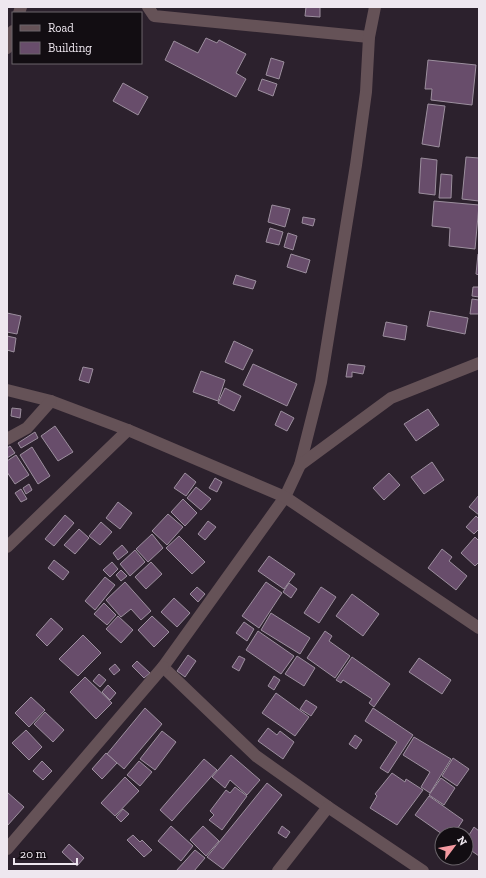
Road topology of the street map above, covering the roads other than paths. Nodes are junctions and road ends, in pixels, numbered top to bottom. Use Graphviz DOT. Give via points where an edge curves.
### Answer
graph roads {
  1 [pos="148,7"];
  2 [pos="375,7"];
  3 [pos="12,34"];
  4 [pos="369,37"];
  5 [pos="7,48"];
  6 [pos="479,363"];
  7 [pos="7,390"];
  8 [pos="51,401"];
  9 [pos="128,430"];
  10 [pos="7,439"];
  11 [pos="300,465"];
  12 [pos="285,497"];
  13 [pos="7,547"];
  14 [pos="479,628"];
  15 [pos="163,667"];
  16 [pos="328,807"];
  17 [pos="7,849"];
  18 [pos="278,871"];
  19 [pos="423,871"];
  1 -- 4 [label="street" via="154,16"];
  2 -- 4 [label="street"];
  3 -- 5 [label="street"];
  4 -- 11 [label="street" via="366,92 321,382"];
  6 -- 11 [label="street" via="391,398"];
  7 -- 8 [label="street"];
  8 -- 9 [label="street"];
  8 -- 10 [label="street" via="27,428"];
  9 -- 12 [label="street"];
  9 -- 13 [label="street"];
  11 -- 12 [label="street"];
  12 -- 14 [label="street"];
  12 -- 15 [label="street"];
  15 -- 16 [label="street" via="256,756"];
  15 -- 17 [label="street"];
  16 -- 18 [label="street"];
  16 -- 19 [label="street"];
}
